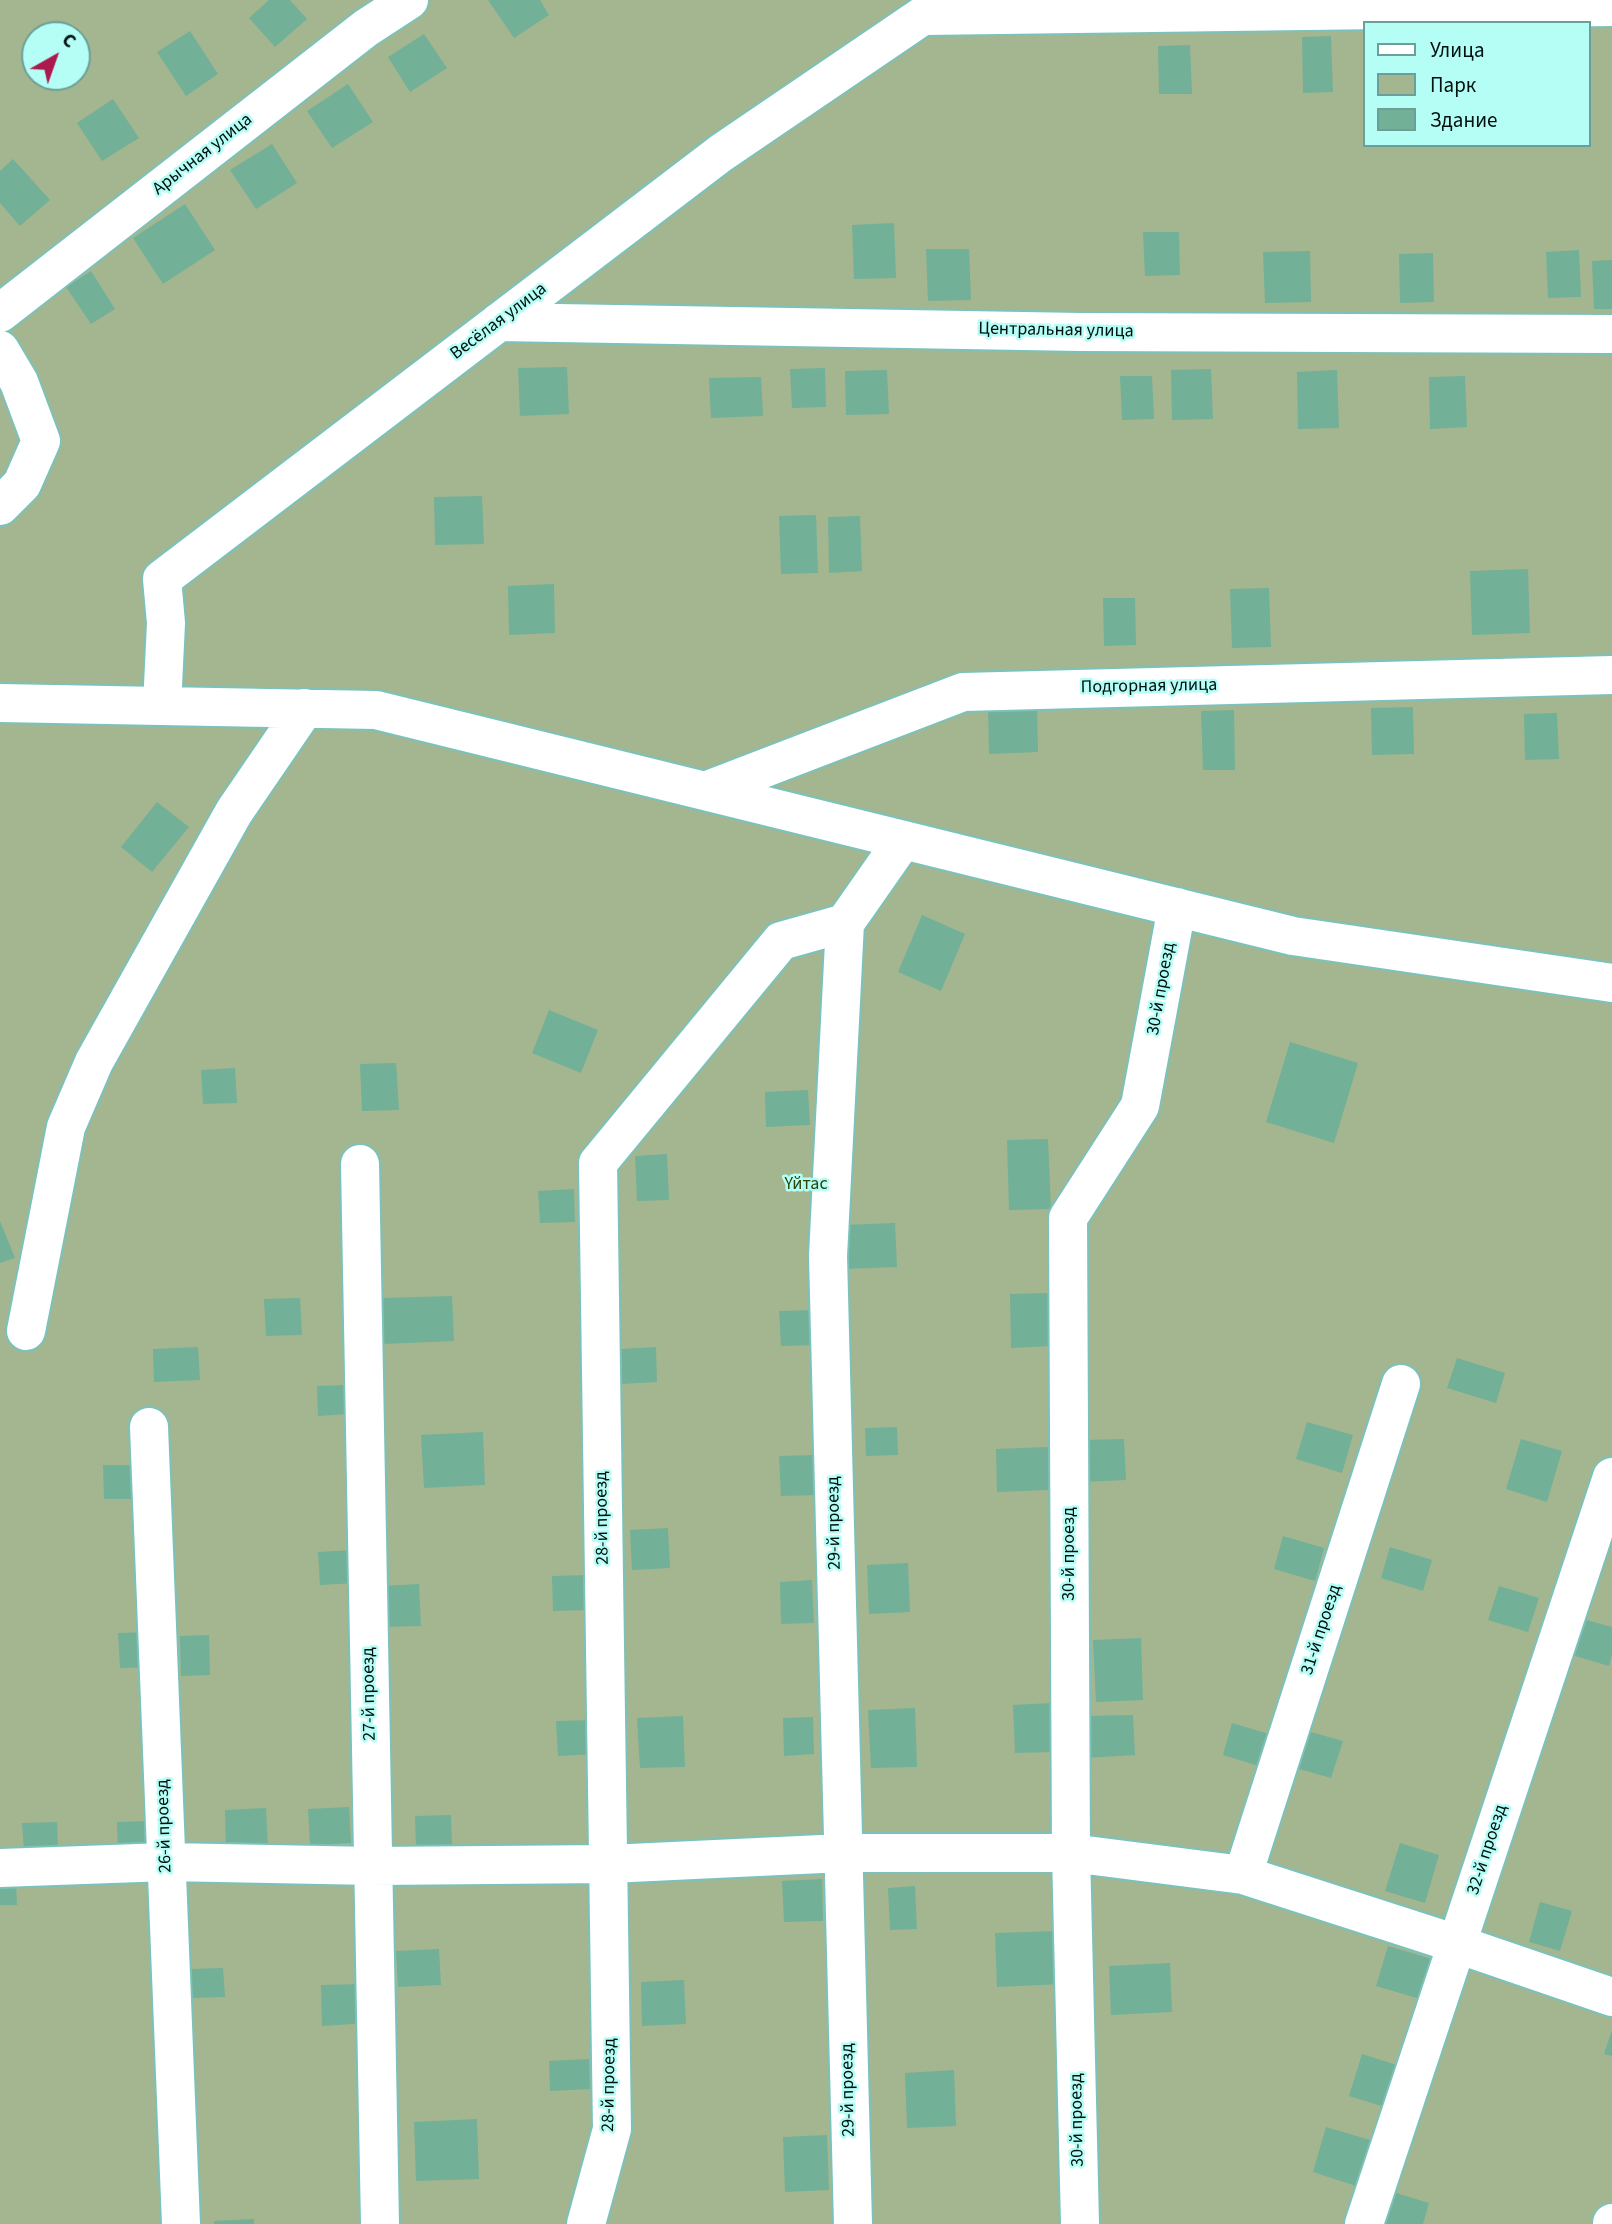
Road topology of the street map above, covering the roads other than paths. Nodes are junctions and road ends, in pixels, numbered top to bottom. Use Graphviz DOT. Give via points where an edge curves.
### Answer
graph roads {
  1 [pos="409,0"];
  2 [pos="1612,7"];
  3 [pos="935,8"];
  4 [pos="0,313"];
  5 [pos="499,322"];
  6 [pos="1612,334"];
  7 [pos="0,350"];
  8 [pos="11,495"];
  9 [pos="1612,675"];
  10 [pos="0,703"];
  11 [pos="162,706"];
  12 [pos="305,708"];
  13 [pos="705,791"];
  14 [pos="903,840"];
  15 [pos="1177,907"];
  16 [pos="845,923"];
  17 [pos="1612,983"];
  18 [pos="360,1164"];
  19 [pos="26,1331"];
  20 [pos="1401,1384"];
  21 [pos="149,1427"];
  22 [pos="1612,1477"];
  23 [pos="843,1853"];
  24 [pos="1071,1853"];
  25 [pos="167,1862"];
  26 [pos="608,1864"];
  27 [pos="373,1866"];
  28 [pos="0,1868"];
  29 [pos="1243,1875"];
  30 [pos="1457,1944"];
  31 [pos="1612,1997"];
  32 [pos="181,2224"];
  33 [pos="380,2224"];
  34 [pos="586,2224"];
  35 [pos="853,2224"];
  36 [pos="1080,2224"];
  37 [pos="1364,2224"];
  1 -- 4 [label="street, Арычная улица" via="366,28"];
  2 -- 3 [label="street"];
  3 -- 5 [label="street, Весёлая улица" via="721,153"];
  5 -- 6 [label="street, Центральная улица" via="1081,332"];
  5 -- 11 [label="street, Весёлая улица" via="162,579 166,623"];
  7 -- 8 [label="street" via="19,382 41,441"];
  9 -- 13 [label="street, Подгорная улица" via="962,692"];
  10 -- 11 [label="street"];
  11 -- 12 [label="street"];
  12 -- 13 [label="street" via="376,710"];
  12 -- 19 [label="street" via="234,812 94,1062 66,1127"];
  13 -- 14 [label="street"];
  14 -- 15 [label="street"];
  14 -- 16 [label="street"];
  15 -- 17 [label="street" via="1293,936"];
  15 -- 24 [label="street, 30-й проезд" via="1140,1106 1068,1218"];
  16 -- 23 [label="street, 29-й проезд" via="828,1256"];
  16 -- 26 [label="street, 28-й проезд" via="781,941 598,1163"];
  18 -- 27 [label="street, 27-й проезд"];
  20 -- 29 [label="street, 31-й проезд"];
  21 -- 25 [label="street, 26-й проезд"];
  22 -- 30 [label="street, 32-й проезд"];
  23 -- 24 [label="street"];
  23 -- 26 [label="street"];
  23 -- 35 [label="street, 29-й проезд"];
  24 -- 29 [label="street"];
  24 -- 36 [label="street, 30-й проезд"];
  25 -- 27 [label="street"];
  25 -- 28 [label="street"];
  25 -- 32 [label="street, 26-й проезд"];
  26 -- 27 [label="street"];
  26 -- 34 [label="street, 28-й проезд" via="612,2129"];
  27 -- 33 [label="street, 27-й проезд"];
  29 -- 30 [label="street"];
  30 -- 31 [label="street"];
  30 -- 37 [label="street, 32-й проезд"];
}
